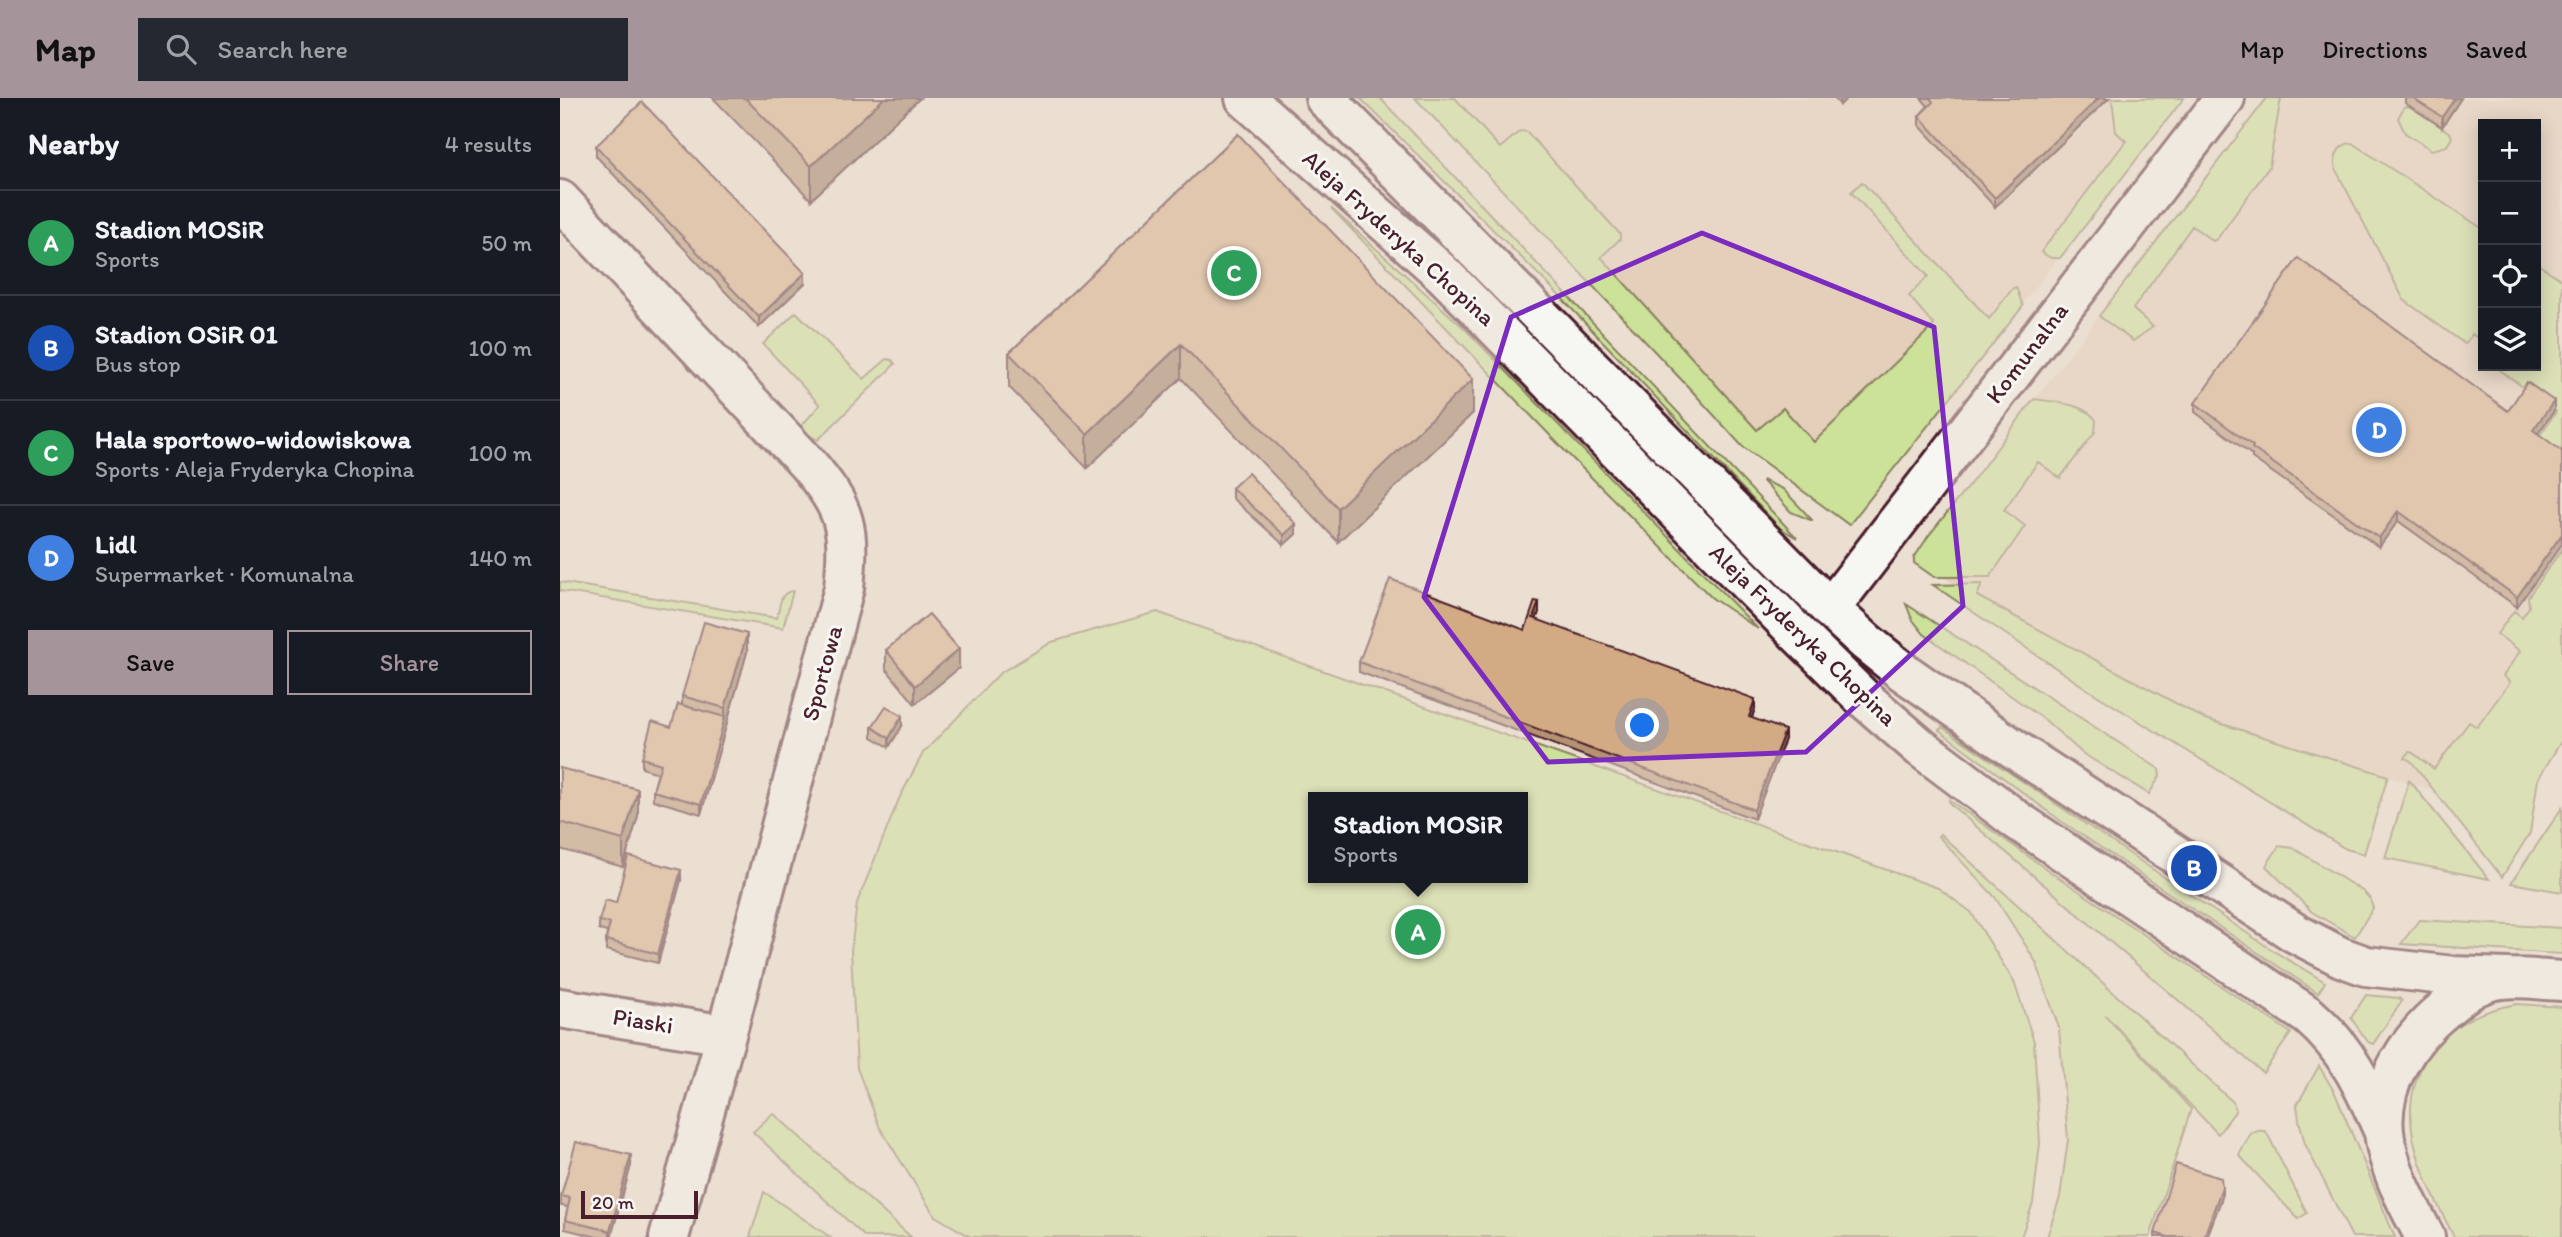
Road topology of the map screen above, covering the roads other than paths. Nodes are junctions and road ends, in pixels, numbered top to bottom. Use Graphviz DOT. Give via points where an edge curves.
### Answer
graph roads {
  1 [pos="1245,98"];
  2 [pos="1325,98"];
  3 [pos="2225,98"];
  4 [pos="560,200"];
  5 [pos="1830,609"];
  6 [pos="2507,978"];
  7 [pos="2562,981"];
  8 [pos="560,1008"];
  9 [pos="726,1035"];
  10 [pos="2384,1132"];
  11 [pos="669,1237"];
  12 [pos="2426,1237"];
  1 -- 10 [label="main road, Aleja Fryderyka Chopina" via="1442,273 1808,644 1920,747 2018,821 2323,1028 2364,1085"];
  2 -- 5 [label="main road, Aleja Fryderyka Chopina"];
  3 -- 5 [label="main road, Komunalna"];
  4 -- 9 [label="main road, Sportowa" via="806,462 825,484 846,530 844,588"];
  5 -- 6 [label="main road, Aleja Fryderyka Chopina" via="1902,671 2022,755 2306,939 2366,966"];
  6 -- 7 [label="main road, Aleja Fryderyka Chopina"];
  6 -- 10 [label="main road" via="2464,993 2412,1041 2386,1099"];
  8 -- 9 [label="main road, Piaski"];
  9 -- 11 [label="main road, Sportowa"];
  10 -- 12 [label="main road" via="2392,1167"];
}
